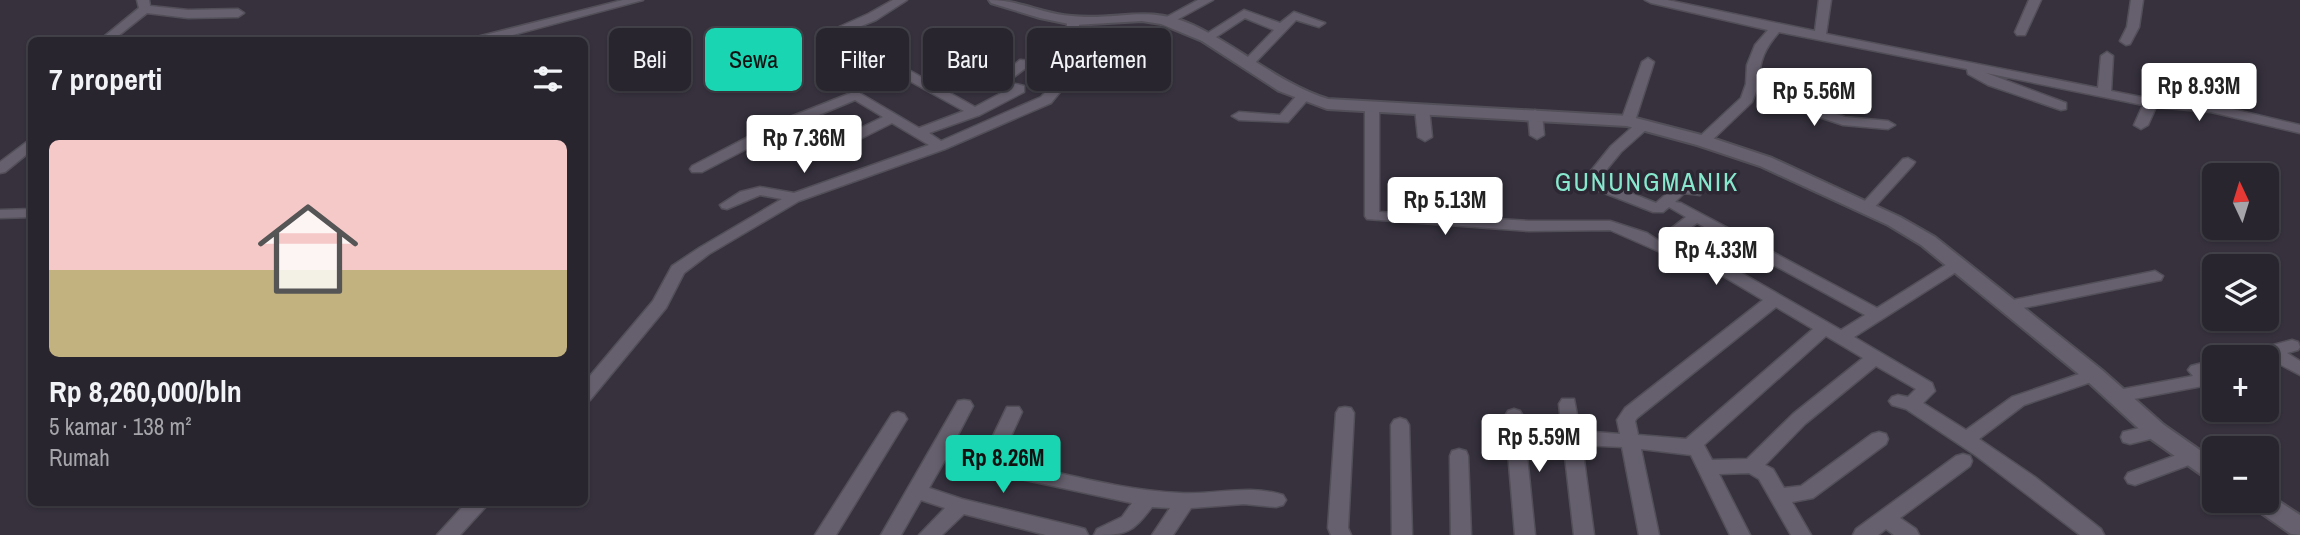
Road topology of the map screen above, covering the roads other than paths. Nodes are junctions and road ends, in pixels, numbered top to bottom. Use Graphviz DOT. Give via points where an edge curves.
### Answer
graph roads {
  1 [pos="637,0"];
  2 [pos="901,0"];
  3 [pos="996,0"];
  4 [pos="1207,0"];
  5 [pos="1651,0"];
  6 [pos="1825,0"];
  7 [pos="2035,0"];
  8 [pos="2137,0"];
  9 [pos="144,5"];
  10 [pos="238,13"];
  11 [pos="1167,20"];
  12 [pos="1073,21"];
  13 [pos="1319,23"];
  14 [pos="1073,28"];
  15 [pos="1281,28"];
  16 [pos="1776,28"];
  17 [pos="2021,32"];
  18 [pos="1820,36"];
  19 [pos="109,37"];
  20 [pos="493,37"];
  21 [pos="1206,38"];
  22 [pos="2126,41"];
  23 [pos="2107,56"];
  24 [pos="1648,62"];
  25 [pos="1958,62"];
  26 [pos="1027,63"];
  27 [pos="1248,63"];
  28 [pos="1752,84"];
  29 [pos="1054,91"];
  30 [pos="2104,93"];
  31 [pos="1303,97"];
  32 [pos="2151,103"];
  33 [pos="2061,106"];
  34 [pos="1372,107"];
  35 [pos="1422,109"];
  36 [pos="975,112"];
  37 [pos="1535,114"];
  38 [pos="1239,116"];
  39 [pos="893,117"];
  40 [pos="1635,123"];
  41 [pos="1888,125"];
  42 [pos="2141,125"];
  43 [pos="2300,129"];
  44 [pos="920,132"];
  45 [pos="1537,135"];
  46 [pos="1425,137"];
  47 [pos="1703,141"];
  48 [pos="843,142"];
  49 [pos="940,146"];
  50 [pos="16,155"];
  51 [pos="1908,162"];
  52 [pos="0,169"];
  53 [pos="697,169"];
  54 [pos="1695,192"];
  55 [pos="794,198"];
  56 [pos="727,205"];
  57 [pos="1676,206"];
  58 [pos="1866,208"];
  59 [pos="1658,209"];
  60 [pos="28,213"];
  61 [pos="0,214"];
  62 [pos="1696,216"];
  63 [pos="1636,231"];
  64 [pos="1660,247"];
  65 [pos="1958,264"];
  66 [pos="2155,276"];
  67 [pos="1775,299"];
  68 [pos="2008,306"];
  69 [pos="1877,315"];
  70 [pos="1826,327"];
  71 [pos="1842,337"];
  72 [pos="2292,346"];
  73 [pos="2279,350"];
  74 [pos="2279,356"];
  75 [pos="1876,357"];
  76 [pos="2300,369"];
  77 [pos="2094,375"];
  78 [pos="2202,381"];
  79 [pos="588,391"];
  80 [pos="2118,396"];
  81 [pos="1568,404"];
  82 [pos="964,406"];
  83 [pos="1013,412"];
  84 [pos="1345,413"];
  85 [pos="1514,416"];
  86 [pos="898,419"];
  87 [pos="1401,425"];
  88 [pos="2156,430"];
  89 [pos="1572,437"];
  90 [pos="2130,437"];
  91 [pos="1879,439"];
  92 [pos="1967,439"];
  93 [pos="1630,441"];
  94 [pos="1689,447"];
  95 [pos="1044,450"];
  96 [pos="940,452"];
  97 [pos="1459,456"];
  98 [pos="2190,457"];
  99 [pos="1964,461"];
  100 [pos="2202,464"];
  101 [pos="988,465"];
  102 [pos="1708,467"];
  103 [pos="1752,467"];
  104 [pos="1034,475"];
  105 [pos="2135,478"];
  106 [pos="917,491"];
  107 [pos="1780,496"];
  108 [pos="1147,499"];
  109 [pos="1276,500"];
  110 [pos="1185,501"];
  111 [pos="476,506"];
  112 [pos="960,506"];
  113 [pos="2279,513"];
  114 [pos="1886,518"];
  115 [pos="2300,527"];
  116 [pos="446,535"];
  117 [pos="825,535"];
  118 [pos="891,535"];
  119 [pos="929,535"];
  120 [pos="1078,535"];
  121 [pos="1104,535"];
  122 [pos="1162,535"];
  123 [pos="1341,535"];
  124 [pos="1402,535"];
  125 [pos="1461,535"];
  126 [pos="1525,535"];
  127 [pos="1584,535"];
  128 [pos="1649,535"];
  129 [pos="1740,535"];
  130 [pos="1801,535"];
  131 [pos="1863,535"];
  132 [pos="1909,535"];
  133 [pos="2094,535"];
  1 -- 20 [label="street"];
  2 -- 36 [label="street" via="823,37 885,62"];
  3 -- 12 [label="street"];
  4 -- 11 [label="street"];
  5 -- 16 [label="street"];
  6 -- 18 [label="street"];
  7 -- 17 [label="street"];
  8 -- 22 [label="street"];
  9 -- 10 [label="street" via="188,14"];
  9 -- 19 [label="street"];
  11 -- 12 [label="street" via="1133,16"];
  11 -- 21 [label="street"];
  12 -- 14 [label="street"];
  13 -- 15 [label="street" via="1296,15"];
  15 -- 21 [label="street" via="1244,14"];
  15 -- 27 [label="street"];
  16 -- 18 [label="street"];
  16 -- 28 [label="street" via="1761,45"];
  18 -- 25 [label="street"];
  21 -- 27 [label="street"];
  23 -- 30 [label="street"];
  24 -- 40 [label="street"];
  25 -- 30 [label="street"];
  25 -- 33 [label="street" via="1993,82"];
  26 -- 36 [label="street" via="997,83 1019,89"];
  27 -- 31 [label="street"];
  28 -- 41 [label="street" via="1796,96 1800,106 1841,120"];
  28 -- 47 [label="street" via="1747,99"];
  29 -- 49 [label="street" via="1046,100"];
  30 -- 32 [label="street"];
  31 -- 34 [label="street"];
  31 -- 38 [label="street" via="1283,119"];
  32 -- 42 [label="street"];
  32 -- 43 [label="street" via="2211,108"];
  34 -- 35 [label="street"];
  34 -- 63 [label="street" via="1372,216 1530,226 1598,224"];
  35 -- 37 [label="street"];
  35 -- 46 [label="street"];
  36 -- 44 [label="street"];
  37 -- 40 [label="street"];
  37 -- 45 [label="street"];
  39 -- 44 [label="street"];
  39 -- 48 [label="street"];
  39 -- 53 [label="street" via="856,95 780,126"];
  40 -- 47 [label="street"];
  40 -- 59 [label="street" via="1589,182"];
  44 -- 49 [label="street"];
  47 -- 58 [label="street" via="1766,162"];
  49 -- 55 [label="street"];
  50 -- 52 [label="street"];
  51 -- 58 [label="street"];
  54 -- 59 [label="street" via="1682,188"];
  55 -- 56 [label="street" via="761,189"];
  55 -- 79 [label="street" via="683,265 660,304"];
  57 -- 62 [label="street"];
  58 -- 65 [label="street"];
  59 -- 63 [label="street"];
  60 -- 61 [label="street"];
  62 -- 67 [label="street" via="1672,234 1676,242"];
  62 -- 69 [label="street"];
  63 -- 64 [label="street"];
  65 -- 68 [label="street"];
  65 -- 69 [label="street"];
  66 -- 68 [label="street"];
  67 -- 70 [label="street"];
  67 -- 93 [label="street" via="1631,413 1626,420"];
  68 -- 77 [label="street"];
  69 -- 71 [label="street"];
  70 -- 71 [label="street"];
  70 -- 94 [label="street"];
  71 -- 75 [label="street"];
  72 -- 73 [label="street"];
  74 -- 76 [label="street"];
  75 -- 92 [label="street" via="1926,387 1904,403"];
  75 -- 103 [label="street" via="1799,419"];
  77 -- 80 [label="street"];
  77 -- 92 [label="street" via="2018,401"];
  78 -- 80 [label="street"];
  80 -- 88 [label="street"];
  81 -- 89 [label="street"];
  82 -- 96 [label="street"];
  83 -- 101 [label="street"];
  84 -- 123 [label="street"];
  85 -- 126 [label="street"];
  86 -- 117 [label="street"];
  87 -- 124 [label="street"];
  88 -- 90 [label="street"];
  88 -- 98 [label="street"];
  89 -- 93 [label="street"];
  89 -- 127 [label="street"];
  91 -- 107 [label="street" via="1806,493"];
  92 -- 133 [label="street"];
  93 -- 94 [label="street"];
  93 -- 128 [label="street"];
  94 -- 102 [label="street" via="1698,450"];
  95 -- 104 [label="street"];
  96 -- 101 [label="street"];
  96 -- 106 [label="street"];
  97 -- 125 [label="street"];
  98 -- 100 [label="street"];
  98 -- 105 [label="street"];
  99 -- 114 [label="street"];
  101 -- 104 [label="street"];
  102 -- 103 [label="street"];
  102 -- 129 [label="street"];
  103 -- 107 [label="street" via="1766,474"];
  104 -- 108 [label="street"];
  106 -- 112 [label="street"];
  106 -- 118 [label="street"];
  107 -- 130 [label="street"];
  108 -- 110 [label="street"];
  108 -- 121 [label="street" via="1129,522"];
  109 -- 110 [label="street" via="1244,496"];
  110 -- 122 [label="street"];
  111 -- 116 [label="street"];
  112 -- 119 [label="street"];
  112 -- 120 [label="street"];
  113 -- 115 [label="street"];
  114 -- 131 [label="street"];
  114 -- 132 [label="street"];
}
